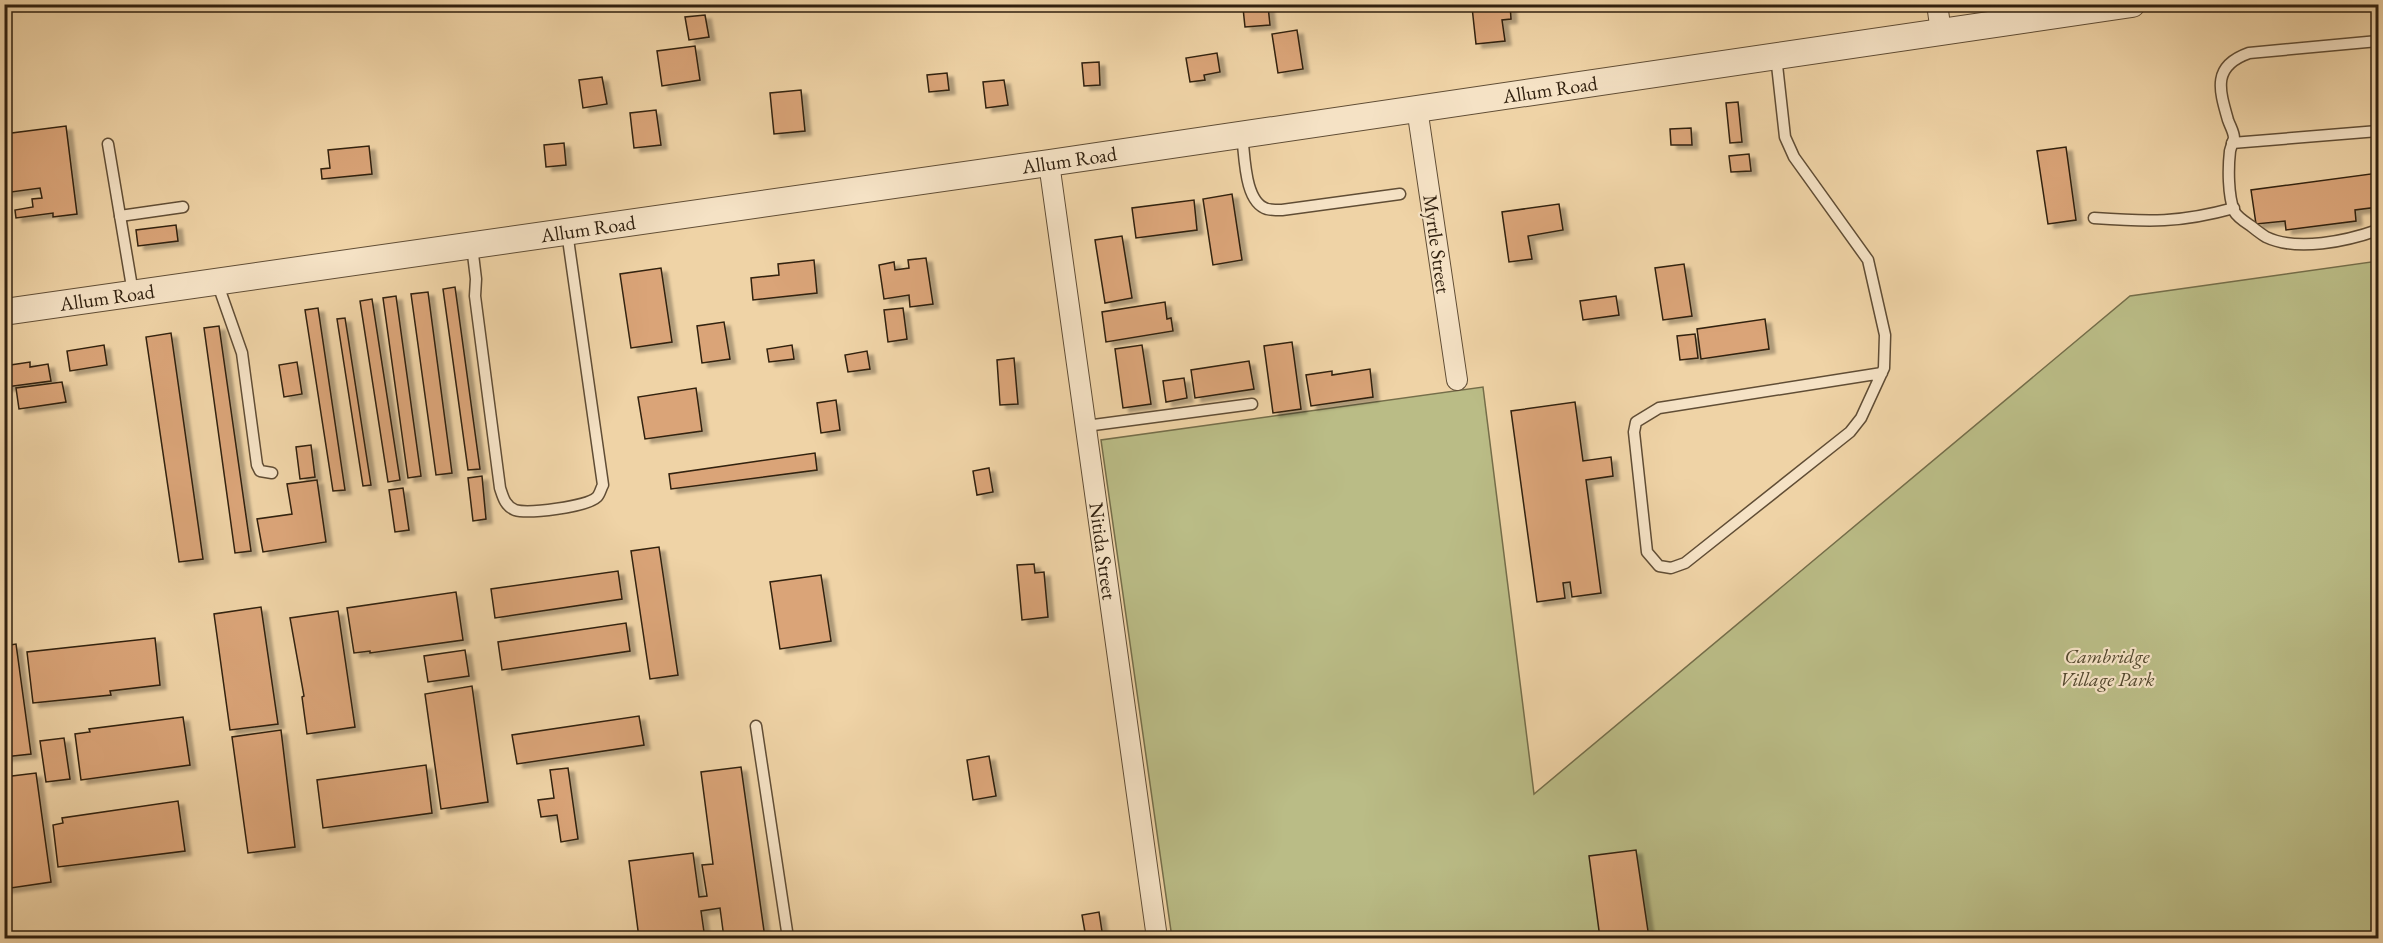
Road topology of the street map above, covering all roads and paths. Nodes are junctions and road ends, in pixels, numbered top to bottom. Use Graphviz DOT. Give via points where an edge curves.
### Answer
graph roads {
  1 [pos="1936,4"];
  2 [pos="2132,4"];
  3 [pos="1941,32"];
  4 [pos="2379,41"];
  5 [pos="1776,56"];
  6 [pos="1417,108"];
  7 [pos="2379,131"];
  8 [pos="1242,134"];
  9 [pos="2232,142"];
  10 [pos="108,144"];
  11 [pos="1049,163"];
  12 [pos="1400,194"];
  13 [pos="183,207"];
  14 [pos="2234,208"];
  15 [pos="120,216"];
  16 [pos="2094,218"];
  17 [pos="2379,230"];
  18 [pos="567,232"];
  19 [pos="472,245"];
  20 [pos="217,282"];
  21 [pos="133,294"];
  22 [pos="4,312"];
  23 [pos="1882,373"];
  24 [pos="1457,380"];
  25 [pos="1252,404"];
  26 [pos="1086,426"];
  27 [pos="272,473"];
  28 [pos="756,726"];
  29 [pos="788,939"];
  30 [pos="1157,939"];
  1 -- 3 [label="street"];
  2 -- 3 [label="street, Allum Road"];
  3 -- 5 [label="street, Allum Road"];
  4 -- 9 [label="lane" via="2249,53 2233,59 2220,81 2234,136"];
  5 -- 6 [label="street, Allum Road"];
  5 -- 23 [label="lane" via="1785,137 1794,157 1868,260 1885,335"];
  6 -- 8 [label="street, Allum Road"];
  6 -- 24 [label="street, Myrtle Street"];
  7 -- 9 [label="lane"];
  8 -- 11 [label="street, Allum Road"];
  8 -- 12 [label="lane" via="1252,195 1267,209"];
  9 -- 14 [label="lane" via="2230,191"];
  10 -- 15 [label="lane"];
  11 -- 18 [label="street, Allum Road"];
  11 -- 26 [label="street, Nitida Street"];
  13 -- 15 [label="lane"];
  14 -- 16 [label="lane" via="2160,222"];
  14 -- 17 [label="lane" via="2267,238 2292,243 2353,239"];
  15 -- 21 [label="lane"];
  18 -- 19 [label="street, Allum Road"];
  18 -- 19 [label="lane" via="603,485 597,497 586,504 527,512 514,510 505,502 476,307"];
  19 -- 20 [label="street, Allum Road"];
  20 -- 21 [label="street, Allum Road"];
  20 -- 27 [label="lane" via="242,353 257,465 261,471"];
  21 -- 22 [label="street, Allum Road"];
  23 -- 23 [label="lane" via="1862,418 1850,432 1685,563 1671,568 1659,566 1647,552 1636,422 1659,408"];
  25 -- 26 [label="lane"];
  26 -- 30 [label="street, Nitida Street"];
  28 -- 29 [label="lane"];
}
